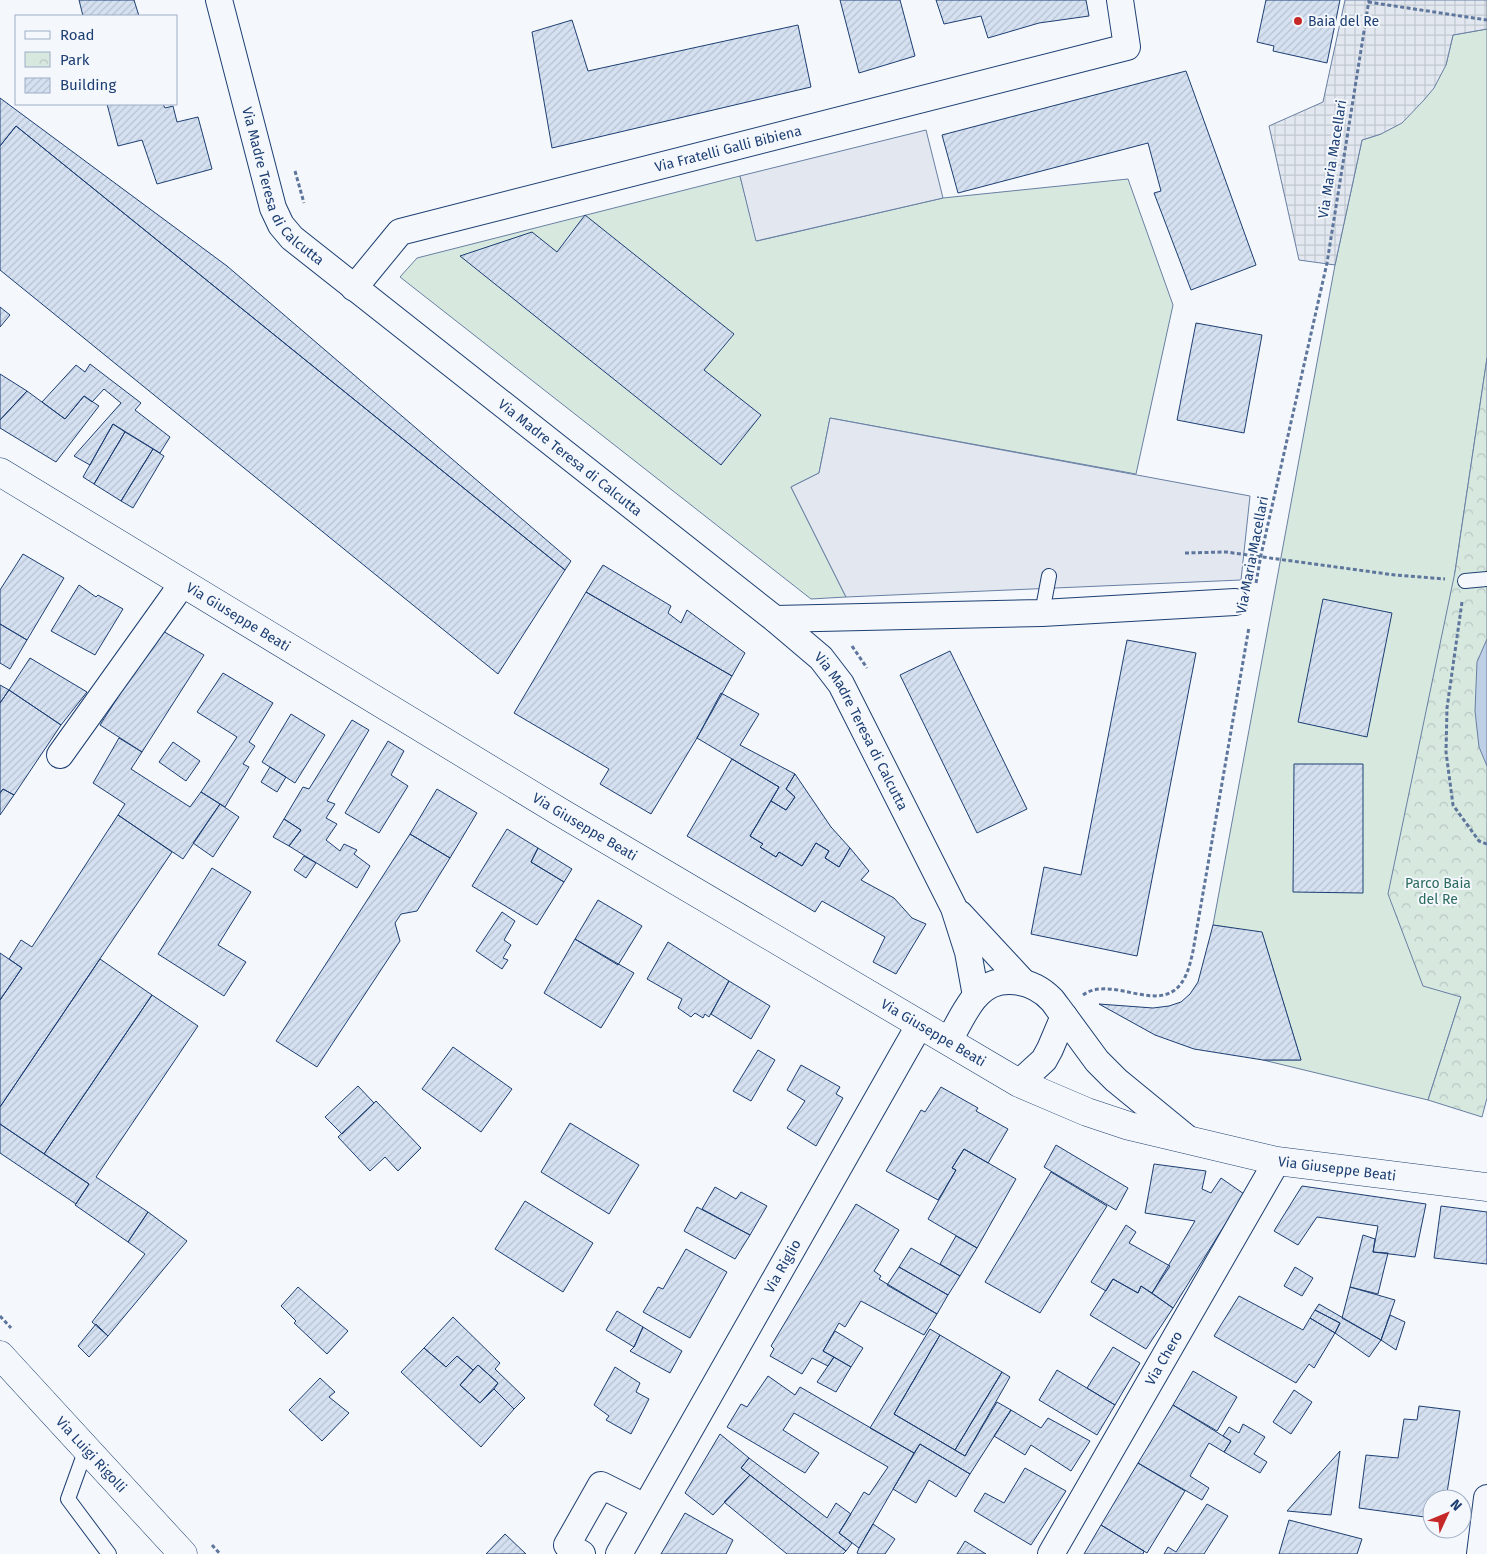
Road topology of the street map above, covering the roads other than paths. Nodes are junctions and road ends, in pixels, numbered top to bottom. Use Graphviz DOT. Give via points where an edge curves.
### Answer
graph roads {
  1 [pos="219,0"];
  2 [pos="1120,0"];
  3 [pos="354,288"];
  4 [pos="0,472"];
  5 [pos="1049,576"];
  6 [pos="1487,579"];
  7 [pos="1464,581"];
  8 [pos="183,584"];
  9 [pos="1247,604"];
  10 [pos="1042,613"];
  11 [pos="775,619"];
  12 [pos="60,755"];
  13 [pos="954,908"];
  14 [pos="1023,982"];
  15 [pos="976,996"];
  16 [pos="1072,1006"];
  17 [pos="920,1024"];
  18 [pos="948,1041"];
  19 [pos="1019,1083"];
  20 [pos="1188,1139"];
  21 [pos="1277,1161"];
  22 [pos="1487,1187"];
  23 [pos="0,1355"];
  24 [pos="86,1449"];
  25 [pos="1487,1498"];
  26 [pos="645,1507"];
  27 [pos="108,1554"];
  28 [pos="182,1554"];
  29 [pos="582,1554"];
  30 [pos="619,1554"];
  31 [pos="1051,1554"];
  32 [pos="1480,1554"];
  1 -- 3 [label="street, Via Madre Teresa di Calcutta" via="273,208 292,238"];
  2 -- 3 [label="street, Via Fratelli Galli Bibiena" via="1127,47 400,232"];
  3 -- 11 [label="street, Via Madre Teresa di Calcutta"];
  4 -- 8 [label="street, Via Giuseppe Beati"];
  5 -- 10 [label="lane"];
  6 -- 7 [label="lane"];
  8 -- 12 [label="street"];
  8 -- 17 [label="street, Via Giuseppe Beati" via="560,812"];
  9 -- 10 [label="street"];
  10 -- 11 [label="street"];
  11 -- 13 [label="street, Via Madre Teresa di Calcutta" via="820,658 840,684"];
  13 -- 14 [label="street, Via Madre Teresa di Calcutta"];
  13 -- 15 [label="street, Via Madre Teresa di Calcutta" via="968,952"];
  14 -- 15 [label="street" via="1008,980 994,984"];
  14 -- 16 [label="street, Via Madre Teresa di Calcutta"];
  15 -- 18 [label="street"];
  16 -- 19 [label="street" via="1044,1060"];
  16 -- 20 [label="street, Via Giuseppe Beati" via="1097,1061"];
  17 -- 18 [label="street, Via Giuseppe Beati"];
  17 -- 26 [label="street, Via Riglio"];
  18 -- 19 [label="street, Via Giuseppe Beati"];
  19 -- 20 [label="street, Via Giuseppe Beati" via="1129,1126"];
  20 -- 21 [label="street, Via Giuseppe Beati"];
  21 -- 22 [label="street, Via Giuseppe Beati"];
  21 -- 31 [label="street, Via Chero"];
  23 -- 24 [label="street, Via Luigi Rigolli"];
  24 -- 27 [label="lane" via="68,1499"];
  24 -- 28 [label="street, Via Luigi Rigolli"];
  25 -- 32 [label="street"];
  26 -- 29 [label="street" via="600,1485 567,1546"];
  26 -- 30 [label="street, Via Riglio"];
}
